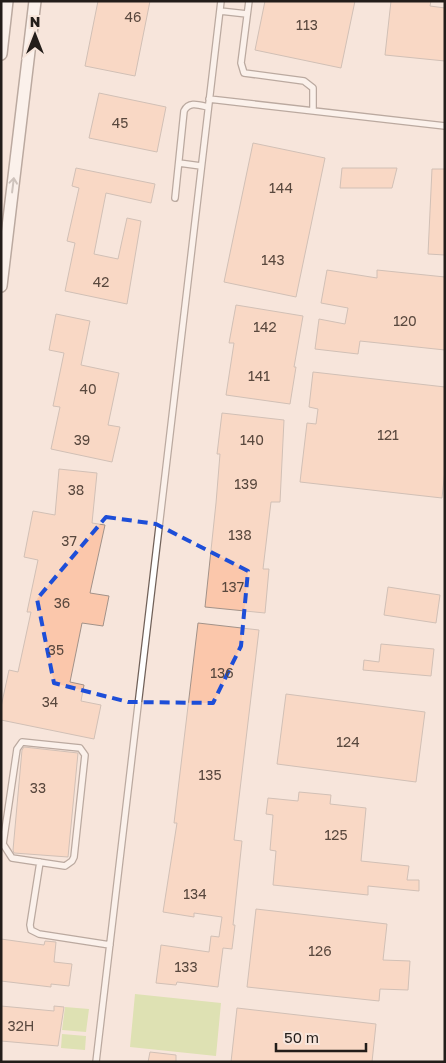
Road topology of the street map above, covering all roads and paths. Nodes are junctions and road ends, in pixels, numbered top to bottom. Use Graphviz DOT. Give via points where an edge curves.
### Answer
graph roads {
  1 [pos="8,1"];
  2 [pos="35,1"];
  3 [pos="221,1"];
  4 [pos="249,1"];
  5 [pos="220,11"];
  6 [pos="247,14"];
  7 [pos="1,54"];
  8 [pos="209,99"];
  9 [pos="208,107"];
  10 [pos="313,111"];
  11 [pos="445,126"];
  12 [pos="179,163"];
  13 [pos="201,166"];
  14 [pos="175,198"];
  15 [pos="5,224"];
  16 [pos="1,286"];
  17 [pos="40,862"];
  18 [pos="110,945"];
  19 [pos="96,1062"];
  1 -- 7 [label="street"];
  15 -- 2 [label="street, one-way"];
  3 -- 5 [label="lane"];
  4 -- 6 [label="lane"];
  5 -- 6 [label="lane"];
  5 -- 8 [label="lane"];
  6 -- 10 [label="lane" via="241,63 244,73 304,80 313,88"];
  8 -- 9 [label="lane"];
  8 -- 10 [label="lane"];
  9 -- 12 [label="lane" via="191,104 186,107"];
  9 -- 13 [label="lane"];
  10 -- 11 [label="lane"];
  12 -- 13 [label="lane"];
  12 -- 14 [label="lane"];
  13 -- 18 [label="lane"];
  15 -- 16 [label="street"];
  17 -- 17 [label="lane" via="65,866 72,861 85,755 80,748 22,742 17,749 3,844 12,858"];
  17 -- 18 [label="lane" via="31,930"];
  18 -- 19 [label="lane"];
}
